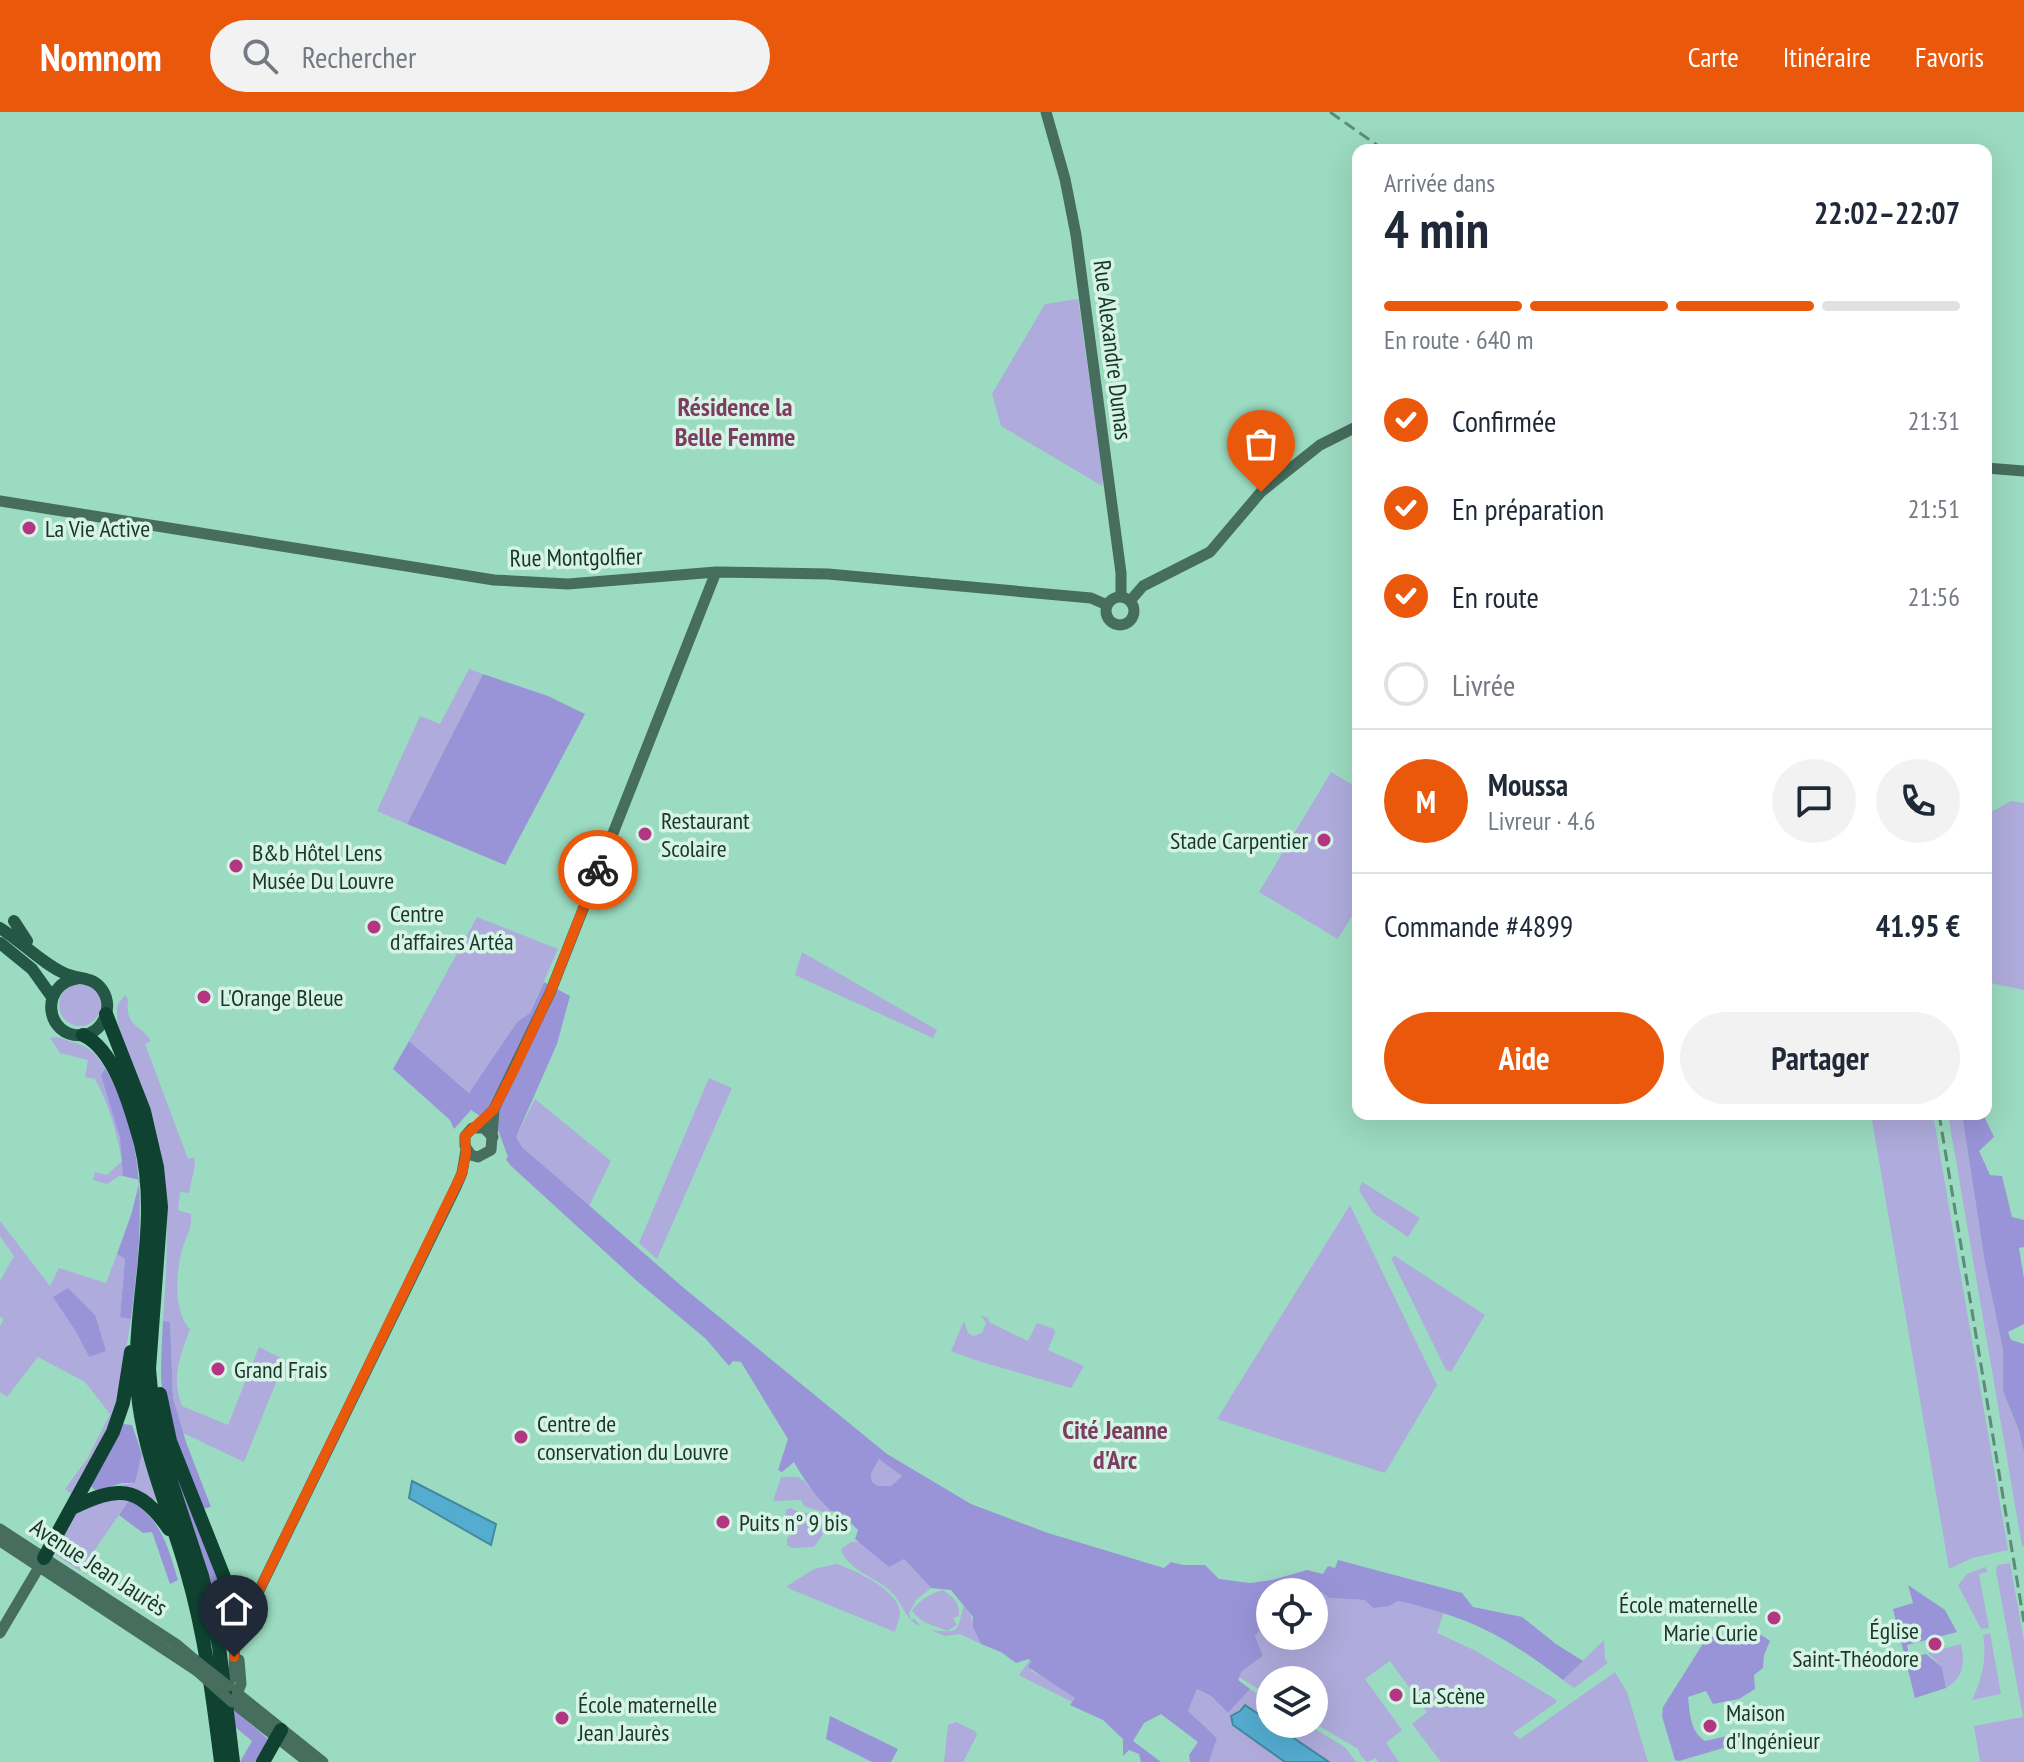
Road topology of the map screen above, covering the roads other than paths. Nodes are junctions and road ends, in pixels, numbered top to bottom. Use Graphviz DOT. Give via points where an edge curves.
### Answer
graph roads {
  1 [pos="1046,112"];
  2 [pos="1352,429"];
  3 [pos="1992,468"];
  4 [pos="2024,471"];
  5 [pos="0,501"];
  6 [pos="716,572"];
  7 [pos="1121,577"];
  8 [pos="1143,586"];
  9 [pos="1125,599"];
  10 [pos="1107,605"];
  11 [pos="14,921"];
  12 [pos="0,928"];
  13 [pos="0,943"];
  14 [pos="30,948"];
  15 [pos="79,978"];
  16 [pos="52,997"];
  17 [pos="106,1014"];
  18 [pos="83,1035"];
  19 [pos="494,1109"];
  20 [pos="477,1127"];
  21 [pos="493,1137"];
  22 [pos="466,1150"];
  23 [pos="478,1157"];
  24 [pos="462,1173"];
  25 [pos="152,1322"];
  26 [pos="138,1333"];
  27 [pos="72,1508"];
  28 [pos="0,1529"];
  29 [pos="175,1538"];
  30 [pos="0,1541"];
  31 [pos="42,1564"];
  32 [pos="233,1598"];
  33 [pos="255,1598"];
  34 [pos="243,1625"];
  35 [pos="0,1633"];
  36 [pos="196,1666"];
  37 [pos="232,1694"];
  38 [pos="280,1734"];
  39 [pos="221,1762"];
  40 [pos="233,1762"];
  41 [pos="263,1762"];
  42 [pos="308,1762"];
  43 [pos="323,1762"];
  1 -- 7 [label="street, Rue Alexandre Dumas" via="1076,235"];
  2 -- 8 [label="street" via="1320,445 1261,492 1199,559"];
  3 -- 4 [label="street"];
  5 -- 6 [label="street, Rue Montgolfier" via="494,580 568,584"];
  6 -- 10 [label="street, Rue Montgolfier" via="882,578 1091,598"];
  6 -- 19 [label="street" via="550,993"];
  7 -- 8 [label="street"];
  7 -- 9 [label="street, Rue Alexandre Dumas"];
  8 -- 9 [label="street"];
  9 -- 10 [label="street"];
  9 -- 10 [label="street" via="1134,614 1124,624 1111,621"];
  11 -- 14 [label="main road"];
  12 -- 14 [label="main road"];
  13 -- 16 [label="main road" via="32,969"];
  14 -- 15 [label="main road" via="55,968"];
  15 -- 16 [label="main road" via="65,981"];
  15 -- 17 [label="main road" via="103,991"];
  16 -- 18 [label="main road" via="56,1023"];
  17 -- 18 [label="main road" via="96,1029"];
  17 -- 25 [label="highway" via="144,1111 157,1167 160,1227"];
  18 -- 26 [label="highway" via="98,1045 120,1082 143,1156 148,1225"];
  19 -- 20 [label="street"];
  19 -- 21 [label="street"];
  20 -- 21 [label="street"];
  20 -- 22 [label="street" via="465,1136"];
  21 -- 23 [label="street" via="491,1150"];
  22 -- 23 [label="street"];
  22 -- 24 [label="street"];
  23 -- 24 [label="street"];
  24 -- 33 [label="street"];
  25 -- 32 [label="highway" via="170,1441"];
  25 -- 40 [label="highway" via="149,1369 156,1429 219,1646"];
  26 -- 27 [label="highway" via="113,1432"];
  26 -- 29 [label="highway" via="137,1379 145,1436"];
  27 -- 29 [label="highway" via="107,1492 132,1494 156,1512"];
  27 -- 31 [label="highway"];
  28 -- 31 [label="street, Avenue Jean Jaurès"];
  29 -- 39 [label="highway" via="203,1630"];
  30 -- 31 [label="street, Avenue Jean Jaurès"];
  31 -- 35 [label="street"];
  31 -- 36 [label="street, Avenue Jean Jaurès"];
  32 -- 33 [label="highway"];
  32 -- 34 [label="highway"];
  33 -- 34 [label="street"];
  34 -- 37 [label="street" via="235,1640"];
  36 -- 37 [label="street, Avenue Jean Jaurès, bridge"];
  36 -- 37 [label="street, Avenue Jean Jaurès, bridge"];
  37 -- 38 [label="street, Avenue Jean Jaurès"];
  38 -- 41 [label="highway"];
  38 -- 42 [label="street, Avenue Jean Jaurès"];
  38 -- 43 [label="street, Avenue Jean Jaurès"];
}
